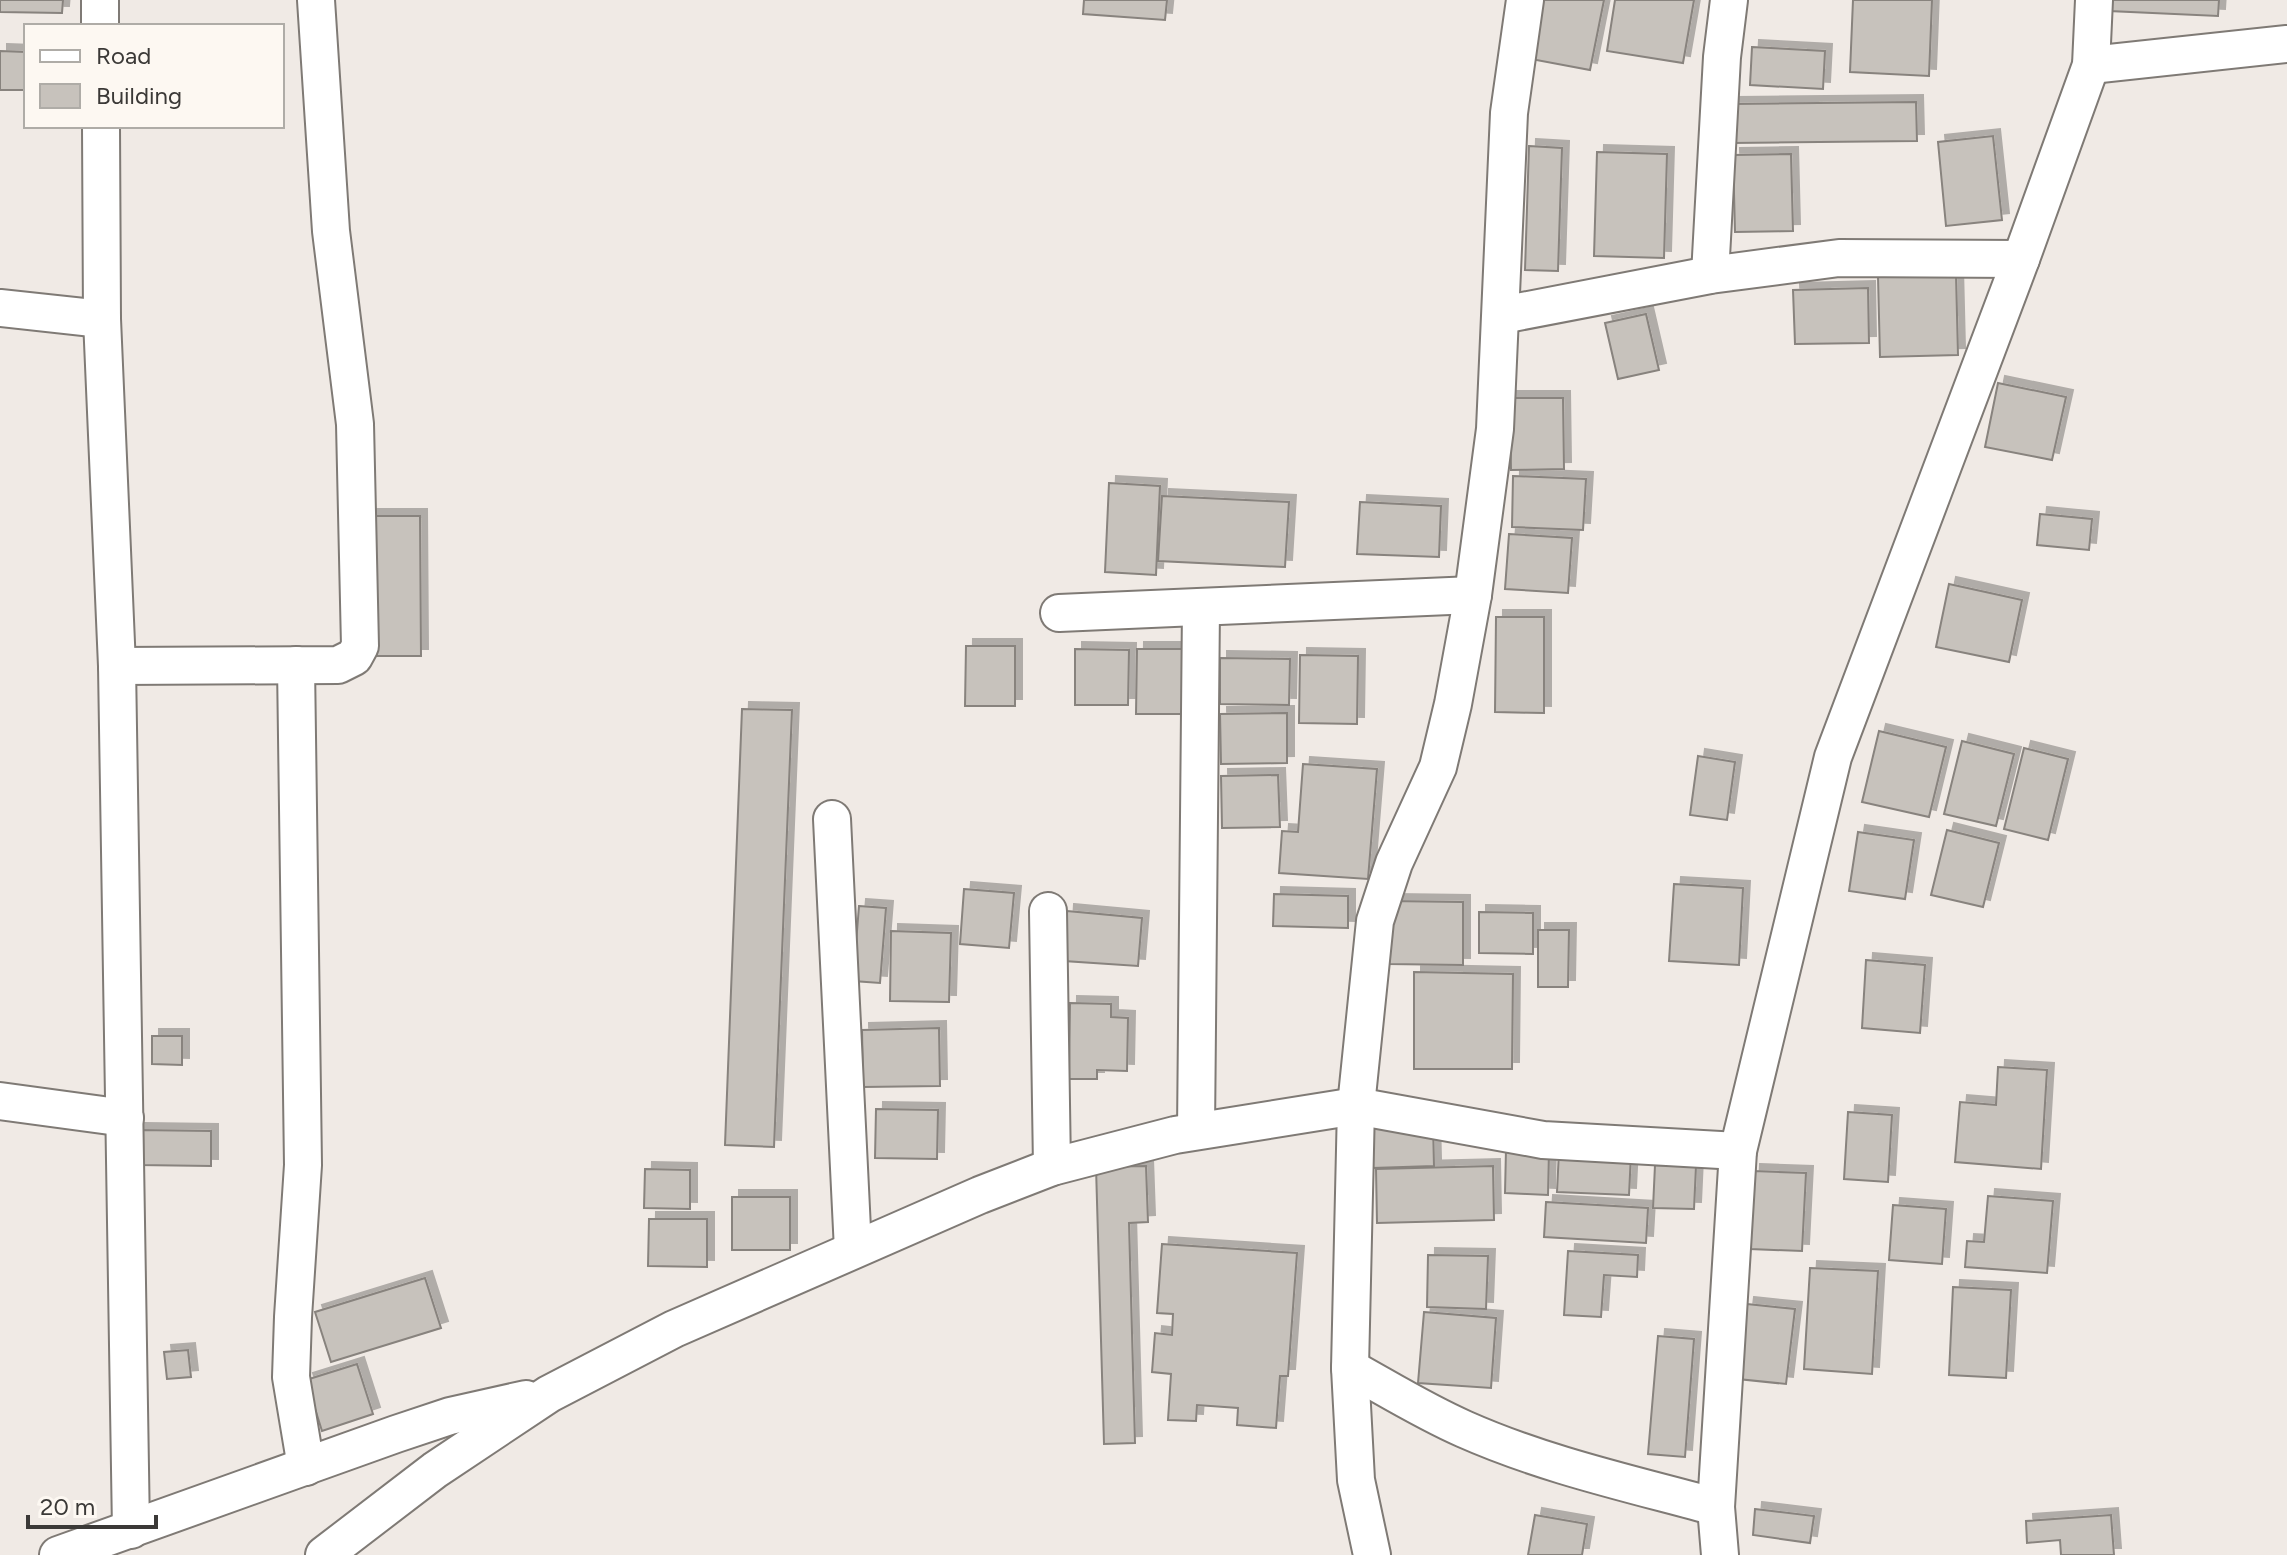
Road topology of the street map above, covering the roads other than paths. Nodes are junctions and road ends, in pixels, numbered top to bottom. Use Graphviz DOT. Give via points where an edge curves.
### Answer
graph roads {
  1 [pos="100,0"];
  2 [pos="316,0"];
  3 [pos="1525,0"];
  4 [pos="1729,0"];
  5 [pos="2094,0"];
  6 [pos="100,24"];
  7 [pos="2287,44"];
  8 [pos="2091,65"];
  9 [pos="101,128"];
  10 [pos="2021,259"];
  11 [pos="1710,275"];
  12 [pos="0,308"];
  13 [pos="1502,315"];
  14 [pos="102,319"];
  15 [pos="1473,595"];
  16 [pos="1201,607"];
  17 [pos="1059,613"];
  18 [pos="296,665"];
  19 [pos="117,666"];
  20 [pos="832,819"];
  21 [pos="1048,911"];
  22 [pos="0,1101"];
  23 [pos="1356,1106"];
  24 [pos="125,1118"];
  25 [pos="1196,1131"];
  26 [pos="1738,1151"];
  27 [pos="1052,1167"];
  28 [pos="853,1250"];
  29 [pos="1350,1368"];
  30 [pos="549,1394"];
  31 [pos="306,1467"];
  32 [pos="1716,1507"];
  33 [pos="131,1530"];
  34 [pos="58,1555"];
  35 [pos="324,1555"];
  36 [pos="1372,1555"];
  37 [pos="1720,1555"];
  1 -- 6 [label="street"];
  2 -- 18 [label="street" via="331,231 355,424 360,646 354,657 338,665"];
  3 -- 13 [label="street" via="1509,113"];
  4 -- 11 [label="street"];
  5 -- 8 [label="street"];
  7 -- 8 [label="street"];
  8 -- 10 [label="street"];
  9 -- 14 [label="street"];
  10 -- 11 [label="street" via="1839,258"];
  10 -- 26 [label="street" via="1833,757"];
  11 -- 13 [label="street"];
  12 -- 14 [label="street"];
  13 -- 15 [label="street" via="1495,429"];
  14 -- 19 [label="street"];
  15 -- 16 [label="street"];
  15 -- 23 [label="street" via="1438,767 1394,863 1375,921"];
  16 -- 17 [label="street"];
  16 -- 25 [label="street"];
  18 -- 19 [label="street"];
  18 -- 31 [label="street" via="303,1165 291,1377"];
  19 -- 24 [label="street"];
  20 -- 28 [label="street"];
  21 -- 27 [label="street"];
  22 -- 24 [label="street"];
  23 -- 25 [label="street"];
  23 -- 26 [label="street" via="1543,1140"];
  23 -- 29 [label="street"];
  24 -- 33 [label="street"];
  25 -- 27 [label="street"];
  26 -- 32 [label="street"];
  27 -- 28 [label="street"];
  28 -- 30 [label="street" via="674,1329"];
  29 -- 32 [label="street" via="1505,1446"];
  29 -- 36 [label="street" via="1356,1480"];
  30 -- 31 [label="street" via="450,1416"];
  30 -- 35 [label="street" via="435,1470"];
  31 -- 33 [label="street"];
  32 -- 37 [label="street"];
  33 -- 34 [label="street"];
}
